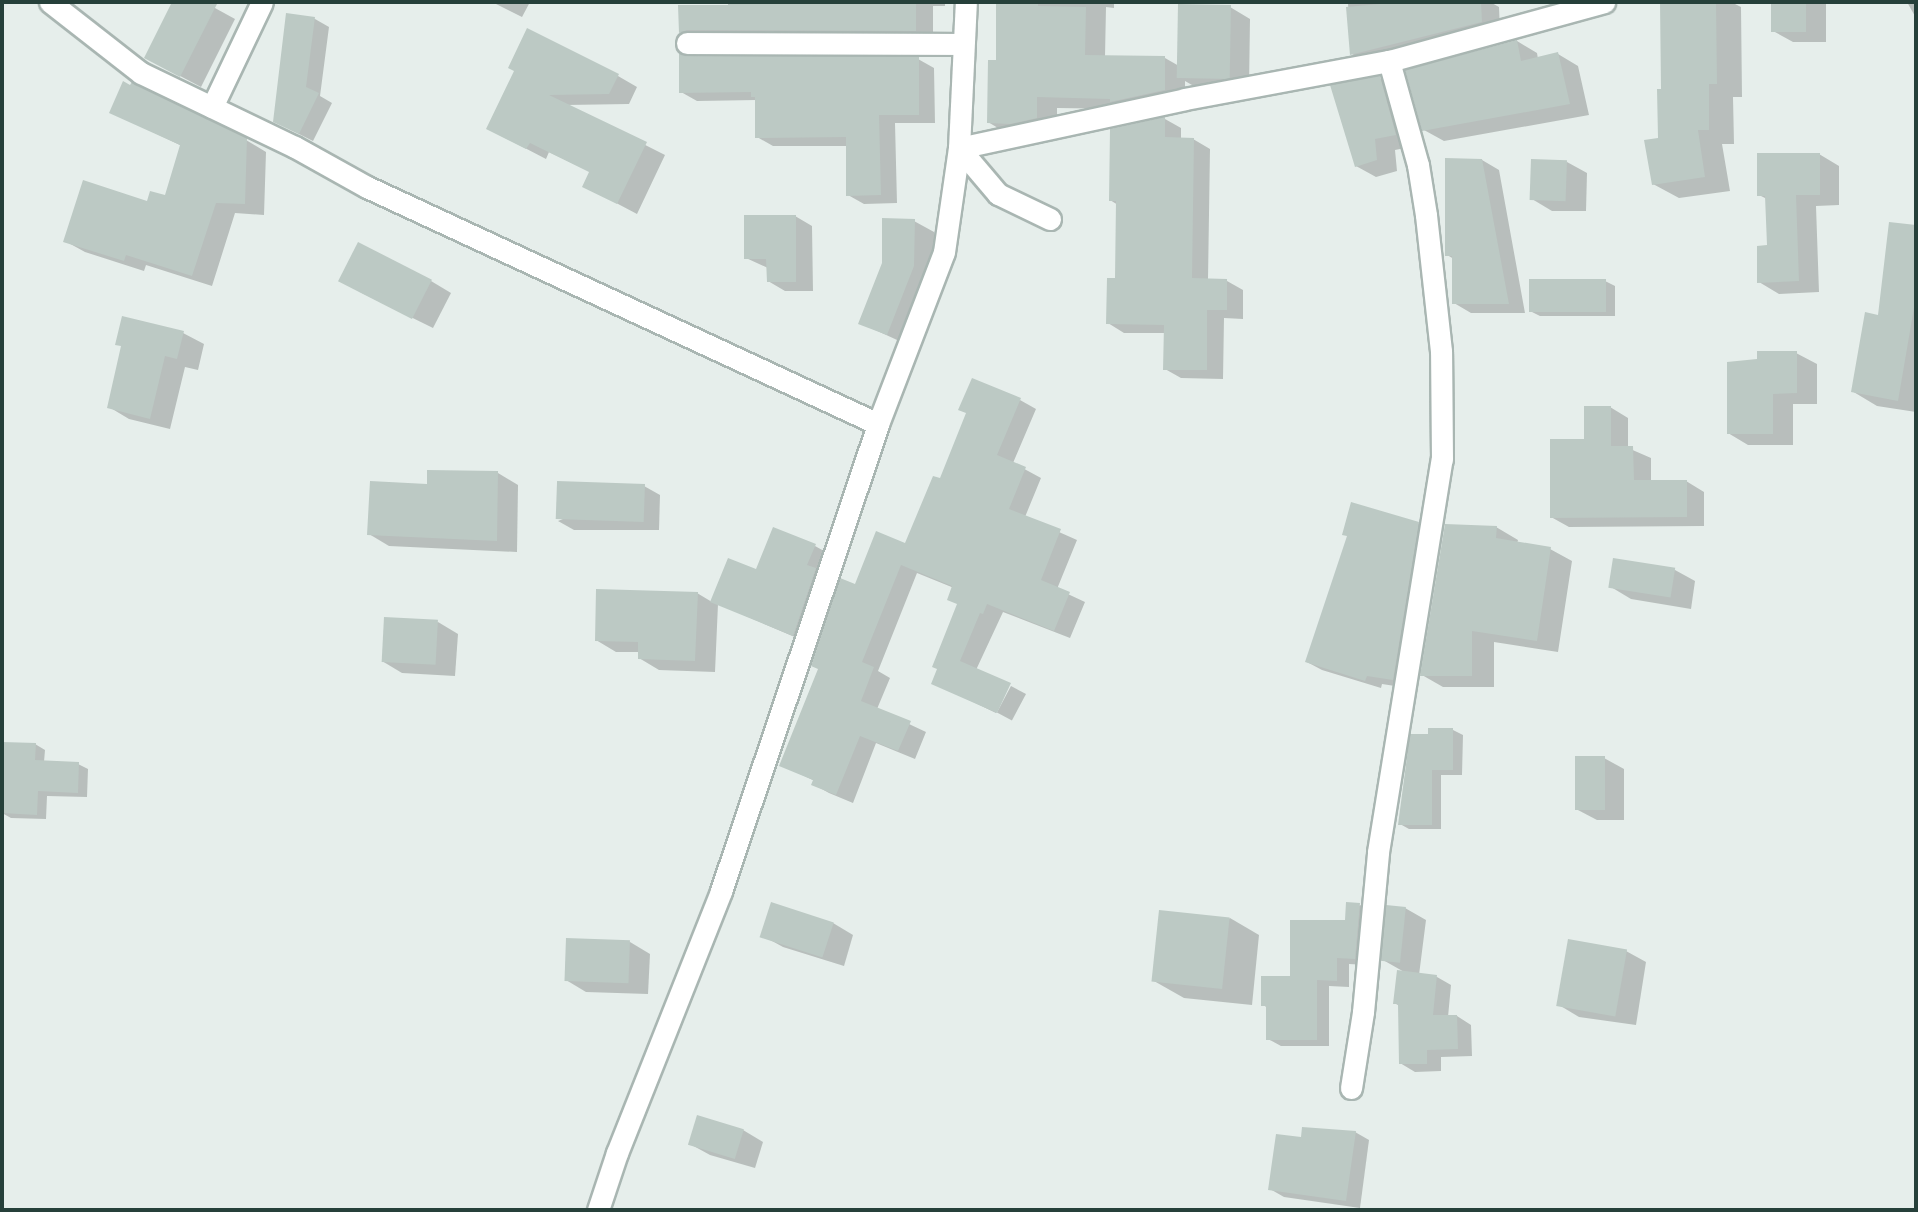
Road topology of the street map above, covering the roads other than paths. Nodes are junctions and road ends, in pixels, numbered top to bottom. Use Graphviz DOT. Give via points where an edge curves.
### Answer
graph roads {
  1 [pos="50,2"];
  2 [pos="262,2"];
  3 [pos="966,2"];
  4 [pos="1604,2"];
  5 [pos="687,43"];
  6 [pos="963,44"];
  7 [pos="1389,61"];
  8 [pos="212,107"];
  9 [pos="959,148"];
  10 [pos="1050,219"];
  11 [pos="878,424"];
  12 [pos="1351,1088"];
  13 [pos="598,1210"];
  1 -- 8 [label="street" via="141,73"];
  2 -- 8 [label="street"];
  3 -- 6 [label="street"];
  4 -- 7 [label="street"];
  5 -- 6 [label="street"];
  6 -- 9 [label="street"];
  7 -- 9 [label="street"];
  7 -- 12 [label="street" via="1418,165 1426,215 1441,351 1442,458 1378,852"];
  8 -- 11 [label="street" via="367,187"];
  9 -- 10 [label="street" via="998,194"];
  9 -- 11 [label="street" via="944,252"];
  11 -- 13 [label="street" via="721,891"];
}
